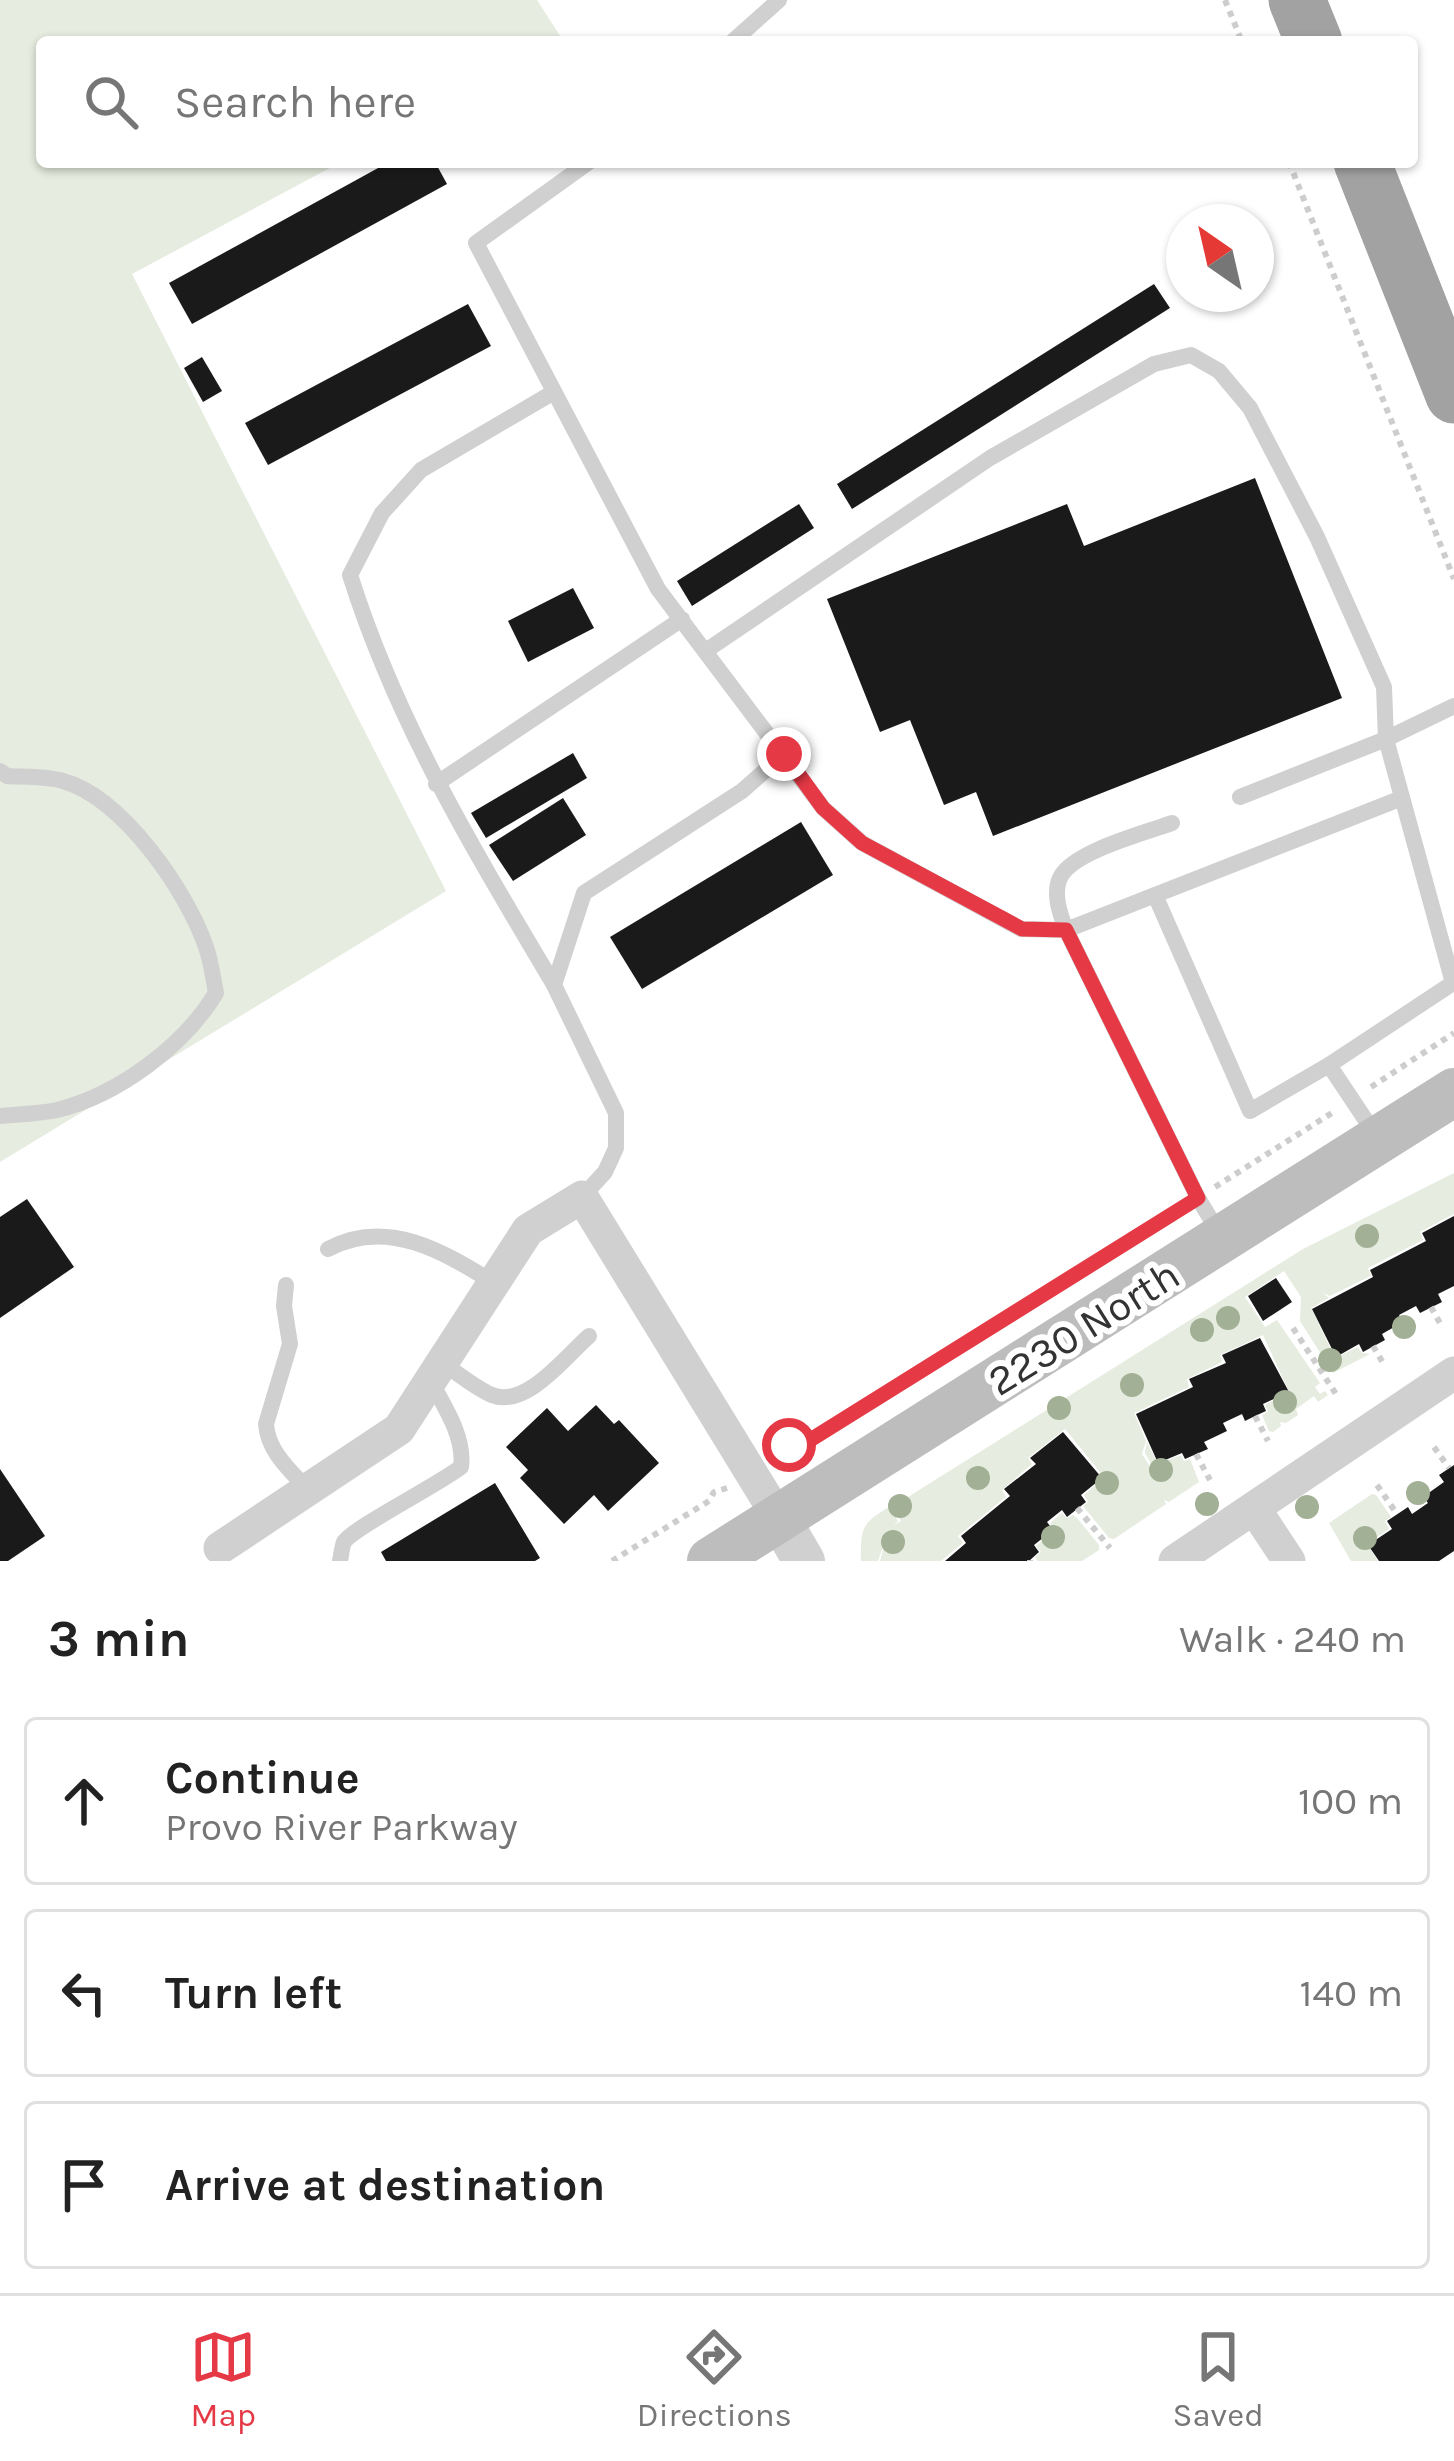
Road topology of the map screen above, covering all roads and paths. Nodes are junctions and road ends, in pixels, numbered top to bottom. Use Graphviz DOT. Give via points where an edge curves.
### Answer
graph roads {
  1 [pos="779,0"];
  2 [pos="1226,0"];
  3 [pos="1298,0"];
  4 [pos="739,36"];
  5 [pos="1240,36"];
  6 [pos="1312,36"];
  7 [pos="581,168"];
  8 [pos="1290,168"];
  9 [pos="1364,168"];
  10 [pos="554,392"];
  11 [pos="1454,395"];
  12 [pos="1454,579"];
  13 [pos="682,620"];
  14 [pos="707,650"];
  15 [pos="1454,706"];
  16 [pos="1386,739"];
  17 [pos="784,754"];
  18 [pos="0,771"];
  19 [pos="436,784"];
  20 [pos="1240,796"];
  21 [pos="1402,798"];
  22 [pos="1172,823"];
  23 [pos="1155,895"];
  24 [pos="1066,930"];
  25 [pos="554,986"];
  26 [pos="1454,1034"];
  27 [pos="1330,1065"];
  28 [pos="1454,1092"];
  29 [pos="1352,1100"];
  30 [pos="0,1115"];
  31 [pos="1379,1140"];
  32 [pos="582,1197"];
  33 [pos="1198,1198"];
  34 [pos="1223,1239"];
  35 [pos="328,1249"];
  36 [pos="494,1283"];
  37 [pos="286,1285"];
  38 [pos="1431,1307"];
  39 [pos="1441,1324"];
  40 [pos="1293,1328"];
  41 [pos="589,1336"];
  42 [pos="1373,1346"];
  43 [pos="1383,1363"];
  44 [pos="436,1372"];
  45 [pos="1454,1373"];
  46 [pos="1336,1394"];
  47 [pos="1256,1416"];
  48 [pos="1268,1441"];
  49 [pos="789,1445"];
  50 [pos="1434,1447"];
  51 [pos="1196,1454"];
  52 [pos="1450,1468"];
  53 [pos="1210,1480"];
  54 [pos="1377,1485"];
  55 [pos="308,1490"];
  56 [pos="719,1493"];
  57 [pos="1077,1508"];
  58 [pos="1254,1508"];
  59 [pos="1397,1514"];
  60 [pos="780,1520"];
  61 [pos="220,1548"];
  62 [pos="1109,1548"];
  63 [pos="340,1561"];
  64 [pos="612,1561"];
  65 [pos="711,1561"];
  66 [pos="804,1561"];
  67 [pos="1174,1561"];
  68 [pos="1289,1561"];
  1 -- 4 [label="lane"];
  2 -- 5 [label="path"];
  3 -- 6 [label="highway"];
  7 -- 10 [label="lane" via="476,243"];
  8 -- 12 [label="path"];
  9 -- 11 [label="highway"];
  10 -- 13 [label="lane"];
  10 -- 19 [label="lane" via="421,470 382,513 350,575"];
  13 -- 14 [label="lane"];
  13 -- 19 [label="lane"];
  14 -- 16 [label="lane" via="990,458 1154,364 1190,355 1219,371 1250,409 1317,537 1384,687"];
  14 -- 17 [label="lane"];
  15 -- 16 [label="lane"];
  16 -- 20 [label="lane"];
  16 -- 21 [label="lane"];
  17 -- 24 [label="lane" via="823,808 862,843 1022,929"];
  17 -- 25 [label="lane" via="742,791 584,893"];
  18 -- 30 [label="lane" via="64,781 107,802 192,914 216,993 170,1048 103,1090 57,1110"];
  19 -- 25 [label="lane"];
  21 -- 23 [label="lane"];
  21 -- 27 [label="lane" via="1453,983"];
  22 -- 24 [label="lane" via="1078,859 1060,877 1057,905"];
  23 -- 24 [label="lane"];
  23 -- 27 [label="lane" via="1250,1111"];
  24 -- 33 [label="lane"];
  25 -- 32 [label="lane" via="616,1113 616,1148"];
  26 -- 29 [label="path"];
  27 -- 29 [label="lane"];
  28 -- 31 [label="main road, 2230 North"];
  29 -- 31 [label="lane"];
  29 -- 33 [label="path"];
  31 -- 34 [label="main road, 2230 North"];
  32 -- 36 [label="street" via="528,1230"];
  32 -- 60 [label="street"];
  33 -- 34 [label="lane"];
  33 -- 49 [label="path" via="807,1442"];
  34 -- 60 [label="main road, 2230 North"];
  35 -- 36 [label="lane" via="380,1235 430,1244"];
  36 -- 44 [label="street"];
  37 -- 55 [label="lane" via="290,1344 267,1436"];
  38 -- 39 [label="path"];
  40 -- 46 [label="path"];
  41 -- 44 [label="lane" via="513,1398"];
  42 -- 43 [label="path"];
  44 -- 55 [label="street" via="399,1429"];
  44 -- 63 [label="lane" via="461,1467 356,1532"];
  45 -- 58 [label="street"];
  47 -- 48 [label="path"];
  50 -- 52 [label="path"];
  51 -- 53 [label="path"];
  54 -- 59 [label="path"];
  55 -- 61 [label="street"];
  56 -- 64 [label="path"];
  57 -- 62 [label="path"];
  58 -- 67 [label="street"];
  58 -- 68 [label="street"];
  60 -- 65 [label="main road, 2230 North"];
  60 -- 66 [label="street"];
}
